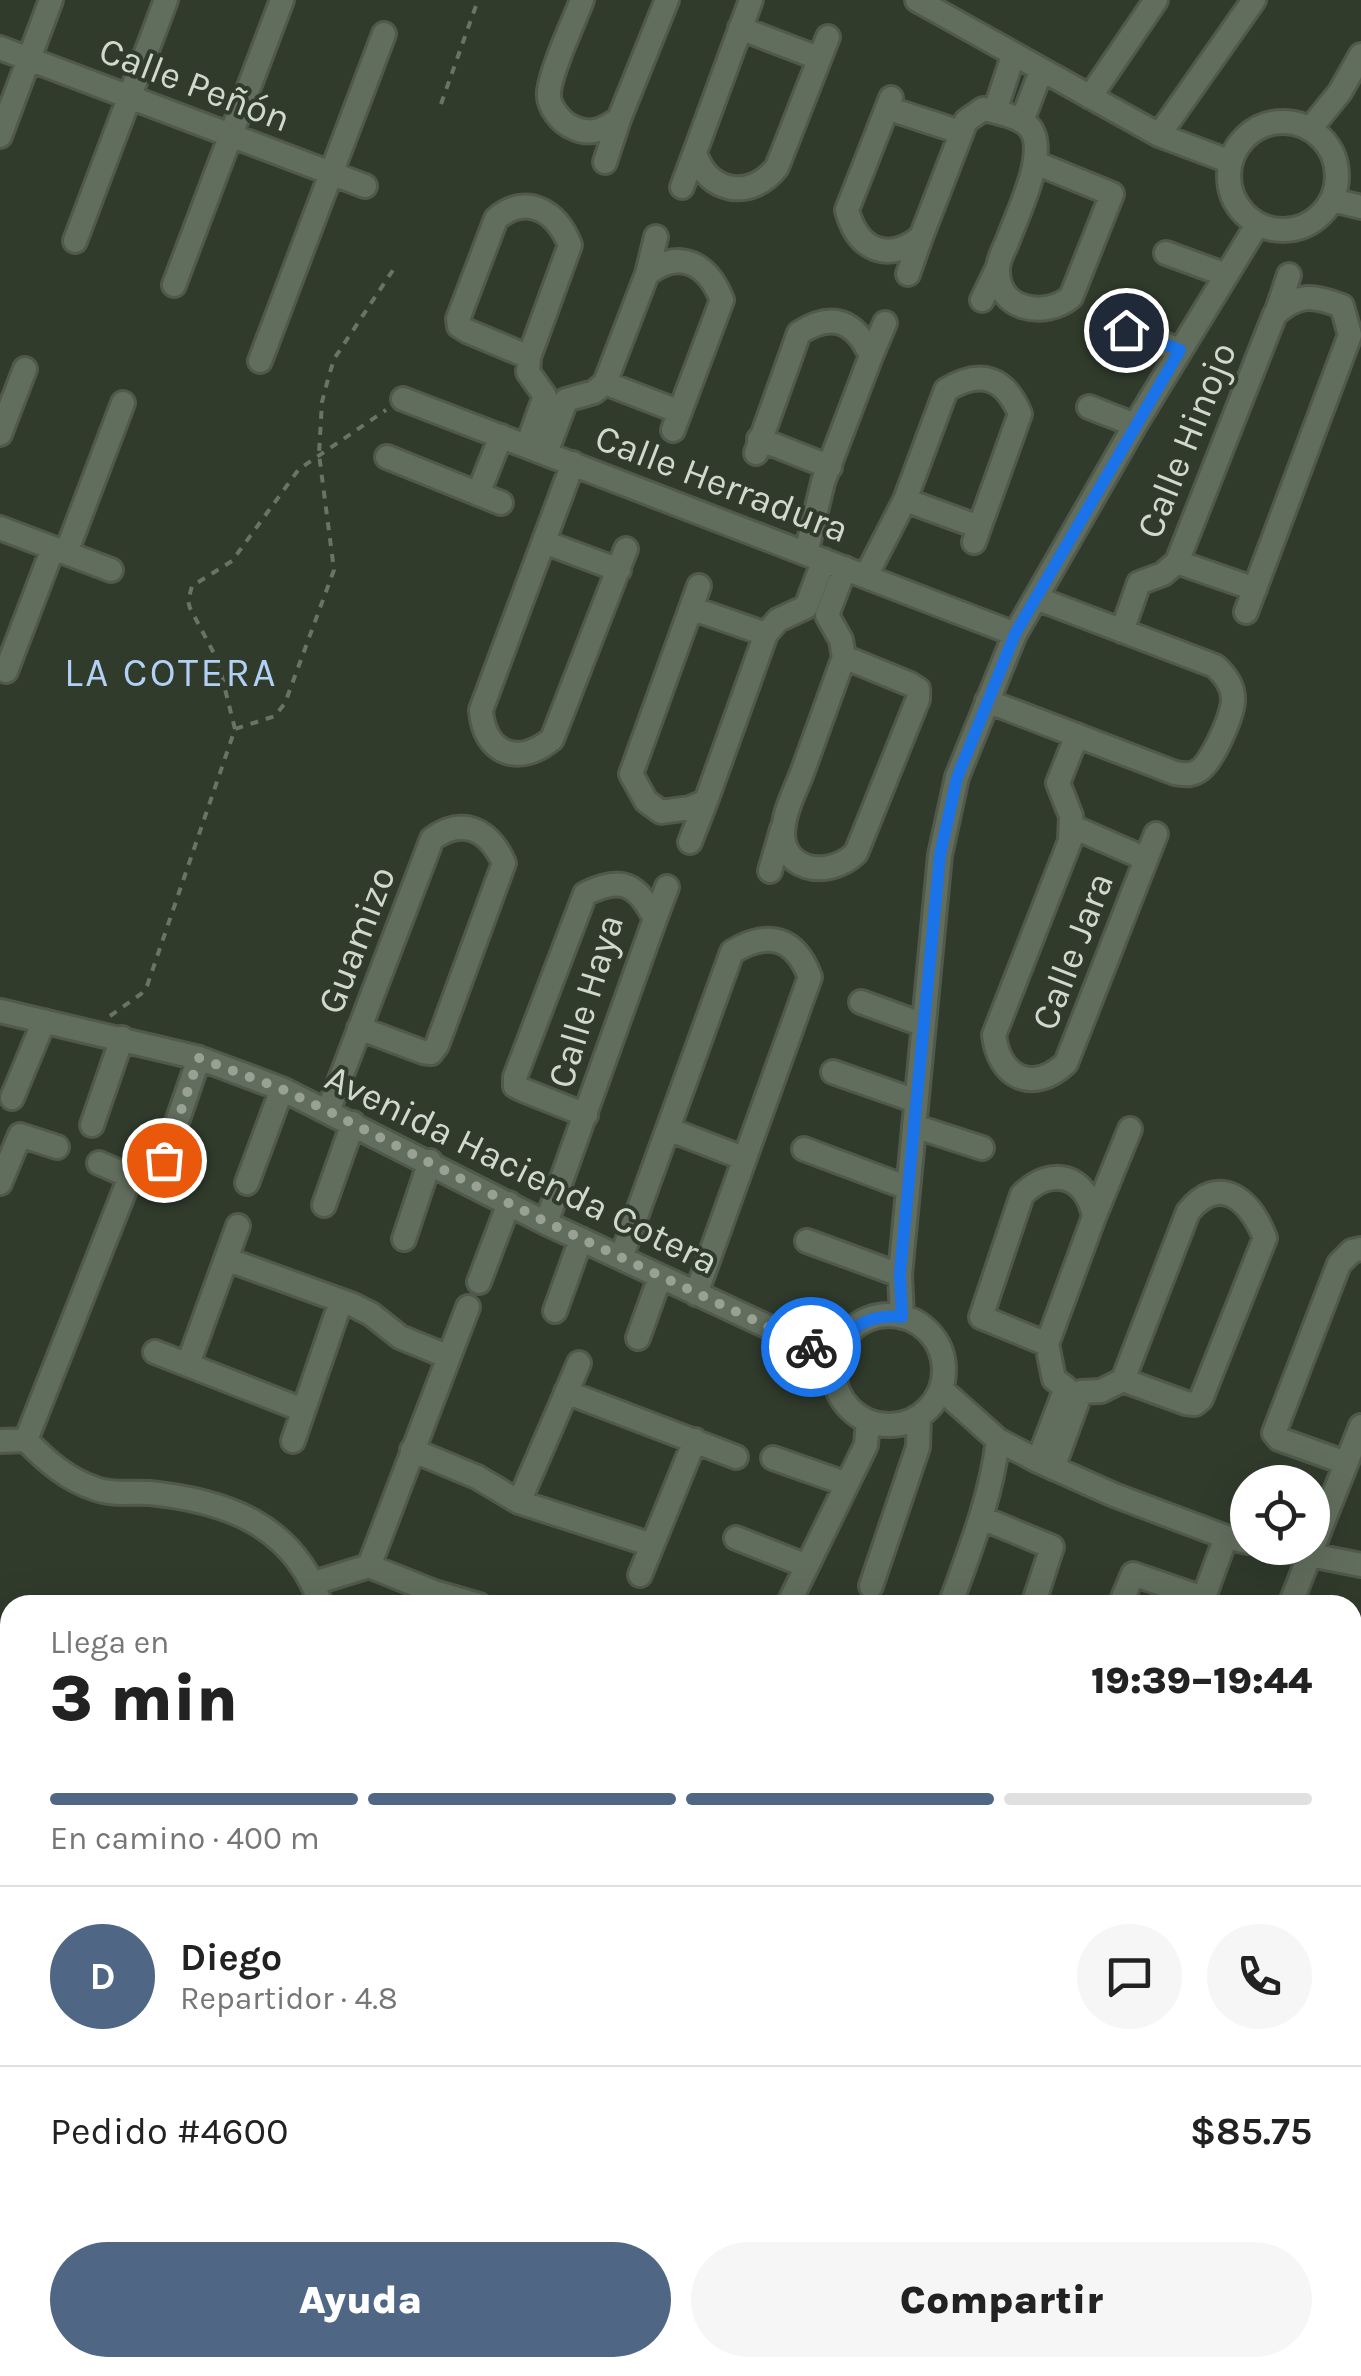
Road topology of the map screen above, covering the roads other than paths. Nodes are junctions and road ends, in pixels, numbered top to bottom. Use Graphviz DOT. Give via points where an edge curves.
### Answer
graph roads {
  1 [pos="51,0"];
  2 [pos="166,0"];
  3 [pos="282,0"];
  4 [pos="582,0"];
  5 [pos="666,0"];
  6 [pos="752,0"];
  7 [pos="917,0"];
  8 [pos="1254,0"];
  9 [pos="1150,2"];
  10 [pos="740,28"];
  11 [pos="384,34"];
  12 [pos="0,48"];
  13 [pos="1361,55"];
  14 [pos="1013,56"];
  15 [pos="29,59"];
  16 [pos="1041,71"];
  17 [pos="130,97"];
  18 [pos="1090,97"];
  19 [pos="1008,116"];
  20 [pos="619,119"];
  21 [pos="1310,129"];
  22 [pos="960,132"];
  23 [pos="230,135"];
  24 [pos="0,136"];
  25 [pos="1159,136"];
  26 [pos="695,152"];
  27 [pos="606,162"];
  28 [pos="1230,162"];
  29 [pos="1036,164"];
  30 [pos="331,173"];
  31 [pos="365,186"];
  32 [pos="682,186"];
  33 [pos="1333,200"];
  34 [pos="1361,207"];
  35 [pos="579,216"];
  36 [pos="1257,225"];
  37 [pos="656,237"];
  38 [pos="921,237"];
  39 [pos="75,241"];
  40 [pos="570,244"];
  41 [pos="1166,253"];
  42 [pos="998,267"];
  43 [pos="647,274"];
  44 [pos="908,274"];
  45 [pos="1226,275"];
  46 [pos="1289,275"];
  47 [pos="174,286"];
  48 [pos="982,300"];
  49 [pos="1343,306"];
  50 [pos="1276,314"];
  51 [pos="885,324"];
  52 [pos="1126,330"];
  53 [pos="1180,350"];
  54 [pos="870,356"];
  55 [pos="529,357"];
  56 [pos="260,361"];
  57 [pos="25,369"];
  58 [pos="606,383"];
  59 [pos="404,398"];
  60 [pos="123,404"];
  61 [pos="1090,407"];
  62 [pos="1136,424"];
  63 [pos="0,434"];
  64 [pos="501,436"];
  65 [pos="536,449"];
  66 [pos="387,456"];
  67 [pos="573,464"];
  68 [pos="830,467"];
  69 [pos="478,494"];
  70 [pos="905,500"];
  71 [pos="501,503"];
  72 [pos="0,528"];
  73 [pos="544,542"];
  74 [pos="60,550"];
  75 [pos="1177,562"];
  76 [pos="835,564"];
  77 [pos="111,570"];
  78 [pos="1255,589"];
  79 [pos="1036,598"];
  80 [pos="1246,612"];
  81 [pos="1122,630"];
  82 [pos="766,634"];
  83 [pos="1015,634"];
  84 [pos="844,657"];
  85 [pos="6,671"];
  86 [pos="986,701"];
  87 [pos="1078,736"];
  88 [pos="706,801"];
  89 [pos="783,826"];
  90 [pos="1071,826"];
  91 [pos="1156,834"];
  92 [pos="690,842"];
  93 [pos="1146,859"];
  94 [pos="770,870"];
  95 [pos="667,887"];
  96 [pos="655,918"];
  97 [pos="861,1002"];
  98 [pos="0,1011"];
  99 [pos="44,1020"];
  100 [pos="924,1024"];
  101 [pos="359,1028"];
  102 [pos="122,1038"];
  103 [pos="199,1058"];
  104 [pos="833,1072"];
  105 [pos="1034,1080"];
  106 [pos="282,1089"];
  107 [pos="1064,1091"];
  108 [pos="12,1098"];
  109 [pos="916,1101"];
  110 [pos="328,1111"];
  111 [pos="586,1115"];
  112 [pos="353,1123"];
  113 [pos="92,1125"];
  114 [pos="914,1126"];
  115 [pos="668,1129"];
  116 [pos="1130,1130"];
  117 [pos="57,1147"];
  118 [pos="982,1148"];
  119 [pos="804,1149"];
  120 [pos="743,1158"];
  121 [pos="164,1160"];
  122 [pos="430,1162"];
  123 [pos="99,1163"];
  124 [pos="0,1184"];
  125 [pos="247,1184"];
  126 [pos="908,1188"];
  127 [pos="509,1202"];
  128 [pos="324,1205"];
  129 [pos="1094,1216"];
  130 [pos="546,1222"];
  131 [pos="238,1226"];
  132 [pos="404,1239"];
  133 [pos="581,1239"];
  134 [pos="808,1241"];
  135 [pos="1361,1249"];
  136 [pos="621,1258"];
  137 [pos="226,1259"];
  138 [pos="900,1274"];
  139 [pos="660,1277"];
  140 [pos="479,1282"];
  141 [pos="696,1294"];
  142 [pos="342,1301"];
  143 [pos="468,1307"];
  144 [pos="554,1311"];
  145 [pos="902,1317"];
  146 [pos="638,1338"];
  147 [pos="1047,1344"];
  148 [pos="155,1352"];
  149 [pos="449,1357"];
  150 [pos="835,1358"];
  151 [pos="579,1363"];
  152 [pos="188,1364"];
  153 [pos="1123,1380"];
  154 [pos="941,1389"];
  155 [pos="566,1392"];
  156 [pos="302,1410"];
  157 [pos="919,1416"];
  158 [pos="868,1421"];
  159 [pos="1361,1426"];
  160 [pos="26,1440"];
  161 [pos="695,1440"];
  162 [pos="998,1440"];
  163 [pos="292,1441"];
  164 [pos="0,1442"];
  165 [pos="412,1450"];
  166 [pos="736,1456"];
  167 [pos="773,1458"];
  168 [pos="1346,1463"];
  169 [pos="1045,1464"];
  170 [pos="846,1484"];
  171 [pos="519,1502"];
  172 [pos="1330,1505"];
  173 [pos="982,1518"];
  174 [pos="1230,1537"];
  175 [pos="736,1538"];
  176 [pos="652,1546"];
  177 [pos="1230,1552"];
  178 [pos="1330,1559"];
  179 [pos="1307,1565"];
  180 [pos="1361,1565"];
  181 [pos="368,1566"];
  182 [pos="807,1566"];
  183 [pos="640,1575"];
  184 [pos="871,1586"];
  185 [pos="317,1594"];
  186 [pos="444,1595"];
  187 [pos="793,1595"];
  188 [pos="954,1595"];
  189 [pos="1036,1595"];
  190 [pos="1124,1595"];
  191 [pos="1185,1595"];
  192 [pos="1206,1595"];
  193 [pos="1294,1595"];
  1 -- 15 [label="street"];
  2 -- 17 [label="street"];
  3 -- 23 [label="street"];
  4 -- 20 [label="street" via="550,102 580,131"];
  5 -- 20 [label="street"];
  6 -- 10 [label="street"];
  7 -- 14 [label="street"];
  8 -- 25 [label="street"];
  9 -- 18 [label="street"];
  10 -- 26 [label="street"];
  10 -- 26 [label="street" via="823,48 770,177 736,190 719,186 698,166"];
  11 -- 30 [label="street"];
  12 -- 15 [label="street, Calle Peñón"];
  13 -- 21 [label="street"];
  14 -- 16 [label="street"];
  14 -- 19 [label="street"];
  15 -- 17 [label="street, Calle Peñón"];
  15 -- 24 [label="street"];
  16 -- 18 [label="street"];
  16 -- 19 [label="street"];
  17 -- 23 [label="street, Calle Peñón"];
  17 -- 39 [label="street"];
  18 -- 25 [label="street"];
  19 -- 22 [label="street" via="982,109"];
  19 -- 29 [label="street" via="1028,125"];
  20 -- 27 [label="street"];
  21 -- 28 [label="street" via="1262,126"];
  21 -- 33 [label="street" via="1336,160"];
  22 -- 38 [label="street"];
  22 -- 38 [label="street" via="889,103 847,210 852,229 878,250 898,250"];
  23 -- 30 [label="street, Calle Peñón"];
  23 -- 47 [label="street"];
  25 -- 28 [label="street"];
  26 -- 32 [label="street"];
  28 -- 36 [label="street" via="1233,198"];
  29 -- 42 [label="street"];
  29 -- 42 [label="street" via="1107,190 1111,201 1071,297 1062,304 1039,311 1021,306 1004,289"];
  30 -- 31 [label="street, Calle Peñón"];
  30 -- 56 [label="street"];
  33 -- 34 [label="street"];
  33 -- 36 [label="street" via="1300,228"];
  35 -- 40 [label="street"];
  36 -- 45 [label="street"];
  37 -- 43 [label="street"];
  38 -- 44 [label="street"];
  40 -- 55 [label="street"];
  40 -- 55 [label="street" via="553,216 532,206 507,210 496,219 458,319 468,332"];
  41 -- 45 [label="street"];
  42 -- 48 [label="street"];
  43 -- 58 [label="street"];
  43 -- 58 [label="street" via="658,265 684,262 704,271 722,300 676,421"];
  45 -- 53 [label="street"];
  46 -- 50 [label="street, Calle Hinojo"];
  49 -- 50 [label="street, Calle Hinojo" via="1310,295"];
  49 -- 78 [label="street" via="1350,336"];
  50 -- 75 [label="street, Calle Hinojo"];
  51 -- 54 [label="street"];
  52 -- 53 [label="street"];
  53 -- 62 [label="street"];
  54 -- 68 [label="street"];
  54 -- 68 [label="street" via="854,330 835,322 798,333 757,446"];
  55 -- 65 [label="street" via="528,372 546,396"];
  57 -- 63 [label="street"];
  58 -- 65 [label="street" via="566,400"];
  59 -- 64 [label="street, Calle Herradura"];
  60 -- 74 [label="street"];
  61 -- 62 [label="street"];
  62 -- 79 [label="street"];
  64 -- 65 [label="street, Calle Herradura"];
  64 -- 69 [label="street"];
  65 -- 67 [label="street, Calle Herradura"];
  66 -- 69 [label="street"];
  67 -- 73 [label="street"];
  67 -- 76 [label="street, Calle Herradura"];
  68 -- 76 [label="street" via="823,482"];
  69 -- 71 [label="street"];
  70 -- 70 [label="street" via="950,380 984,378 1004,387 1020,414 976,534"];
  70 -- 76 [label="street"];
  72 -- 74 [label="street"];
  73 -- 73 [label="street" via="481,710 488,738 504,753 525,755 552,739 623,560"];
  74 -- 77 [label="street"];
  74 -- 85 [label="street"];
  75 -- 78 [label="street"];
  75 -- 81 [label="street, Calle Hinojo" via="1139,583"];
  76 -- 82 [label="street" via="806,606"];
  76 -- 83 [label="street, Calle Herradura"];
  76 -- 84 [label="street" via="827,616"];
  78 -- 80 [label="street"];
  79 -- 81 [label="street"];
  79 -- 83 [label="street"];
  81 -- 87 [label="street" via="1215,666 1225,676 1233,702 1219,743 1204,769 1191,774"];
  82 -- 88 [label="street"];
  82 -- 88 [label="street" via="695,597 631,774 646,802 661,812"];
  83 -- 86 [label="street"];
  84 -- 89 [label="street"];
  84 -- 89 [label="street" via="910,684 918,699 856,854 843,866 808,868 792,856"];
  86 -- 87 [label="street"];
  86 -- 100 [label="street" via="957,778 940,855"];
  87 -- 90 [label="street, Calle Jara" via="1058,783"];
  88 -- 92 [label="street"];
  89 -- 94 [label="street"];
  90 -- 93 [label="street, Calle Jara"];
  90 -- 105 [label="street, Calle Jara" via="994,1035 1004,1067"];
  91 -- 93 [label="street"];
  93 -- 105 [label="street, Calle Jara" via="1066,1064"];
  95 -- 96 [label="street"];
  96 -- 111 [label="street, Calle Haya"];
  96 -- 111 [label="street, Calle Haya" via="629,886 603,884 585,894 514,1077 515,1086"];
  97 -- 100 [label="street"];
  98 -- 99 [label="street, Avenida Hacienda Cotera"];
  99 -- 102 [label="street, Avenida Hacienda Cotera"];
  99 -- 108 [label="street"];
  100 -- 109 [label="street"];
  101 -- 101 [label="street, Guamizo" via="432,839 459,826 476,830 504,863 432,1052"];
  101 -- 110 [label="street, Guamizo"];
  102 -- 103 [label="street, Avenida Hacienda Cotera"];
  102 -- 113 [label="street"];
  103 -- 106 [label="street, Avenida Hacienda Cotera"];
  103 -- 121 [label="street"];
  104 -- 109 [label="street"];
  105 -- 107 [label="street"];
  106 -- 110 [label="street, Avenida Hacienda Cotera"];
  106 -- 125 [label="street"];
  109 -- 114 [label="street"];
  110 -- 112 [label="street, Avenida Hacienda Cotera"];
  111 -- 130 [label="street, Calle Haya"];
  112 -- 122 [label="street, Avenida Hacienda Cotera"];
  112 -- 128 [label="street"];
  114 -- 118 [label="street"];
  114 -- 126 [label="street"];
  115 -- 120 [label="street"];
  115 -- 120 [label="street" via="732,952 772,939 793,948 810,977"];
  115 -- 136 [label="street"];
  116 -- 129 [label="street"];
  117 -- 124 [label="street" via="20,1135"];
  119 -- 126 [label="street"];
  120 -- 141 [label="street"];
  122 -- 127 [label="street, Avenida Hacienda Cotera"];
  122 -- 132 [label="street"];
  123 -- 160 [label="street" via="128,1176"];
  126 -- 138 [label="street"];
  127 -- 130 [label="street, Avenida Hacienda Cotera"];
  127 -- 140 [label="street"];
  129 -- 147 [label="street"];
  129 -- 147 [label="street" via="1091,1200 1070,1178 1035,1182 1022,1195 981,1317"];
  130 -- 133 [label="street, Avenida Hacienda Cotera"];
  131 -- 137 [label="street"];
  133 -- 136 [label="street, Avenida Hacienda Cotera"];
  133 -- 144 [label="street"];
  134 -- 138 [label="street"];
  135 -- 168 [label="street" via="1339,1264 1274,1434"];
  136 -- 139 [label="street, Avenida Hacienda Cotera"];
  137 -- 142 [label="street"];
  137 -- 152 [label="street"];
  138 -- 145 [label="street"];
  139 -- 141 [label="street, Avenida Hacienda Cotera"];
  139 -- 146 [label="street"];
  141 -- 150 [label="street, Avenida Hacienda Cotera"];
  142 -- 149 [label="street" via="400,1337"];
  142 -- 156 [label="street"];
  143 -- 149 [label="street"];
  145 -- 150 [label="street" via="868,1319 852,1328"];
  145 -- 154 [label="street" via="937,1344"];
  147 -- 169 [label="street" via="1054,1379 1066,1388"];
  148 -- 152 [label="street"];
  149 -- 165 [label="street"];
  150 -- 158 [label="street" via="840,1396"];
  151 -- 155 [label="street"];
  152 -- 156 [label="street"];
  153 -- 153 [label="street" via="1188,1212 1200,1197 1235,1195 1265,1238 1201,1399 1186,1403"];
  153 -- 169 [label="street" via="1080,1392"];
  154 -- 157 [label="street"];
  154 -- 162 [label="street"];
  155 -- 161 [label="street"];
  155 -- 171 [label="street"];
  156 -- 163 [label="street"];
  157 -- 158 [label="street" via="903,1424"];
  157 -- 184 [label="street" via="918,1447"];
  158 -- 170 [label="street" via="866,1444"];
  159 -- 168 [label="street"];
  160 -- 164 [label="street"];
  160 -- 185 [label="street" via="71,1479 100,1492 209,1501 250,1517 285,1545"];
  161 -- 166 [label="street"];
  161 -- 176 [label="street"];
  162 -- 169 [label="street"];
  162 -- 173 [label="street"];
  165 -- 171 [label="street"];
  165 -- 181 [label="street"];
  167 -- 170 [label="street"];
  168 -- 172 [label="street"];
  169 -- 174 [label="street"];
  170 -- 182 [label="street"];
  171 -- 176 [label="street"];
  173 -- 188 [label="street"];
  173 -- 189 [label="street" via="1052,1547"];
  175 -- 182 [label="street"];
  176 -- 183 [label="street"];
  177 -- 192 [label="street"];
  178 -- 180 [label="street"];
  179 -- 193 [label="street"];
  181 -- 185 [label="street"];
  181 -- 186 [label="street"];
  182 -- 187 [label="street"];
  190 -- 191 [label="street" via="1133,1574"];
}
